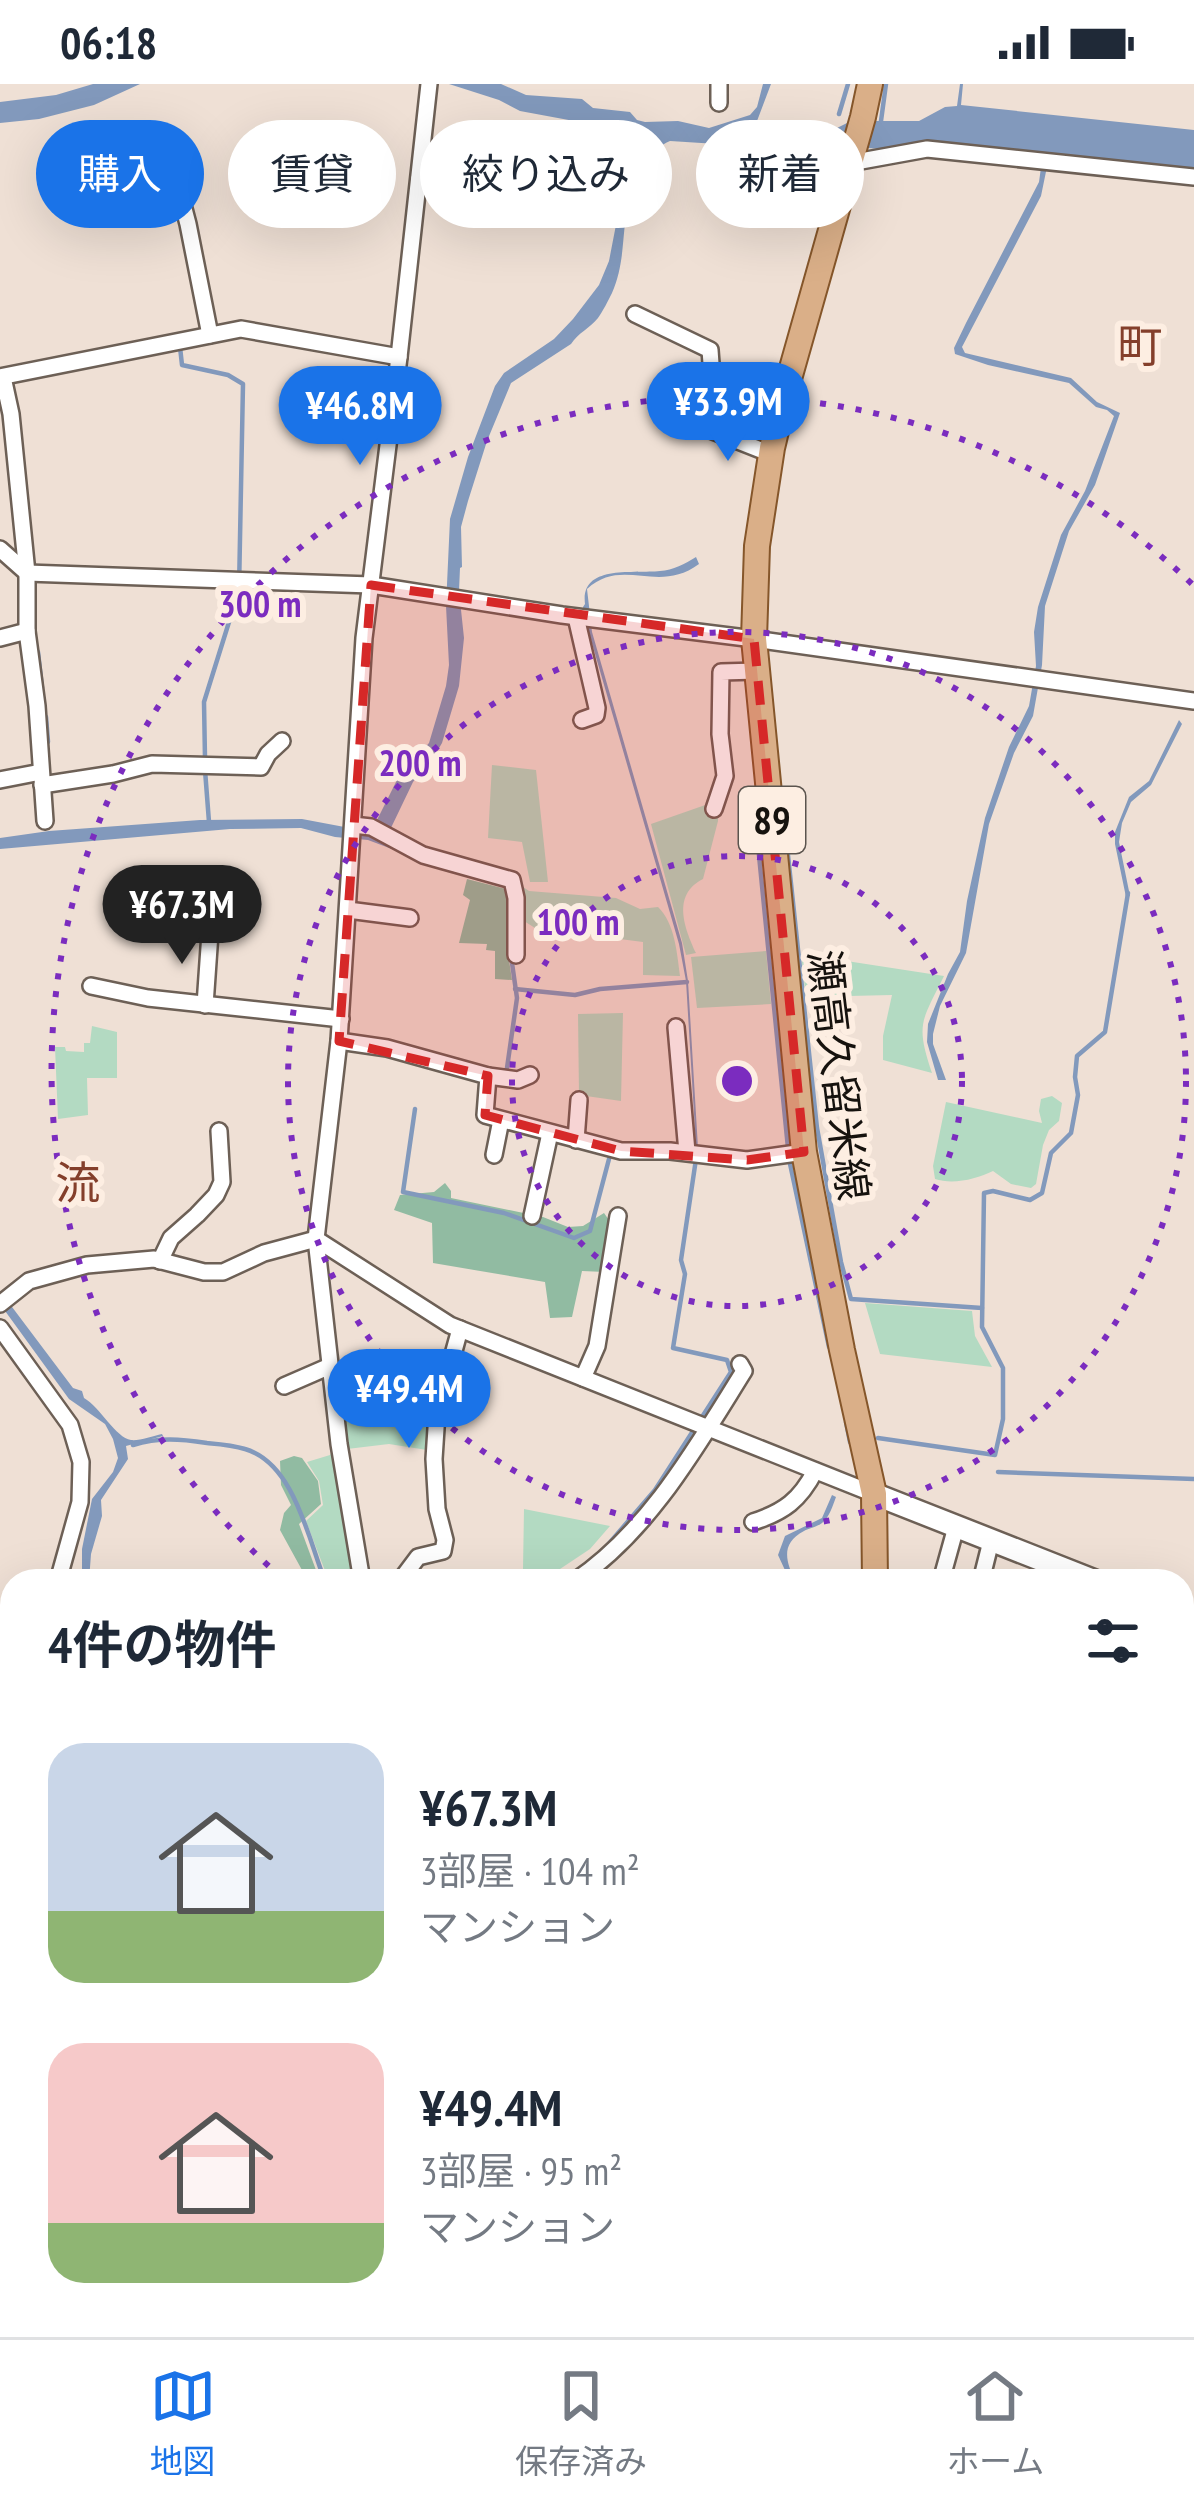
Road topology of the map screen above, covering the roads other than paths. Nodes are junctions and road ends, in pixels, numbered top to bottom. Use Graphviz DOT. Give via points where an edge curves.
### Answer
graph roads {
  1 [pos="429,84"];
  2 [pos="719,84"];
  3 [pos="869,84"];
  4 [pos="719,103"];
  5 [pos="862,120"];
  6 [pos="864,156"];
  7 [pos="1194,177"];
  8 [pos="419,178"];
  9 [pos="189,228"];
  10 [pos="831,228"];
  11 [pos="635,314"];
  12 [pos="210,335"];
  13 [pos="399,357"];
  14 [pos="2,377"];
  15 [pos="771,454"];
  16 [pos="0,549"];
  17 [pos="27,573"];
  18 [pos="371,585"];
  19 [pos="576,617"];
  20 [pos="27,631"];
  21 [pos="0,638"];
  22 [pos="754,639"];
  23 [pos="757,671"];
  24 [pos="1194,700"];
  25 [pos="582,719"];
  26 [pos="282,741"];
  27 [pos="41,779"];
  28 [pos="0,780"];
  29 [pos="714,809"];
  30 [pos="45,821"];
  31 [pos="353,825"];
  32 [pos="348,910"];
  33 [pos="410,918"];
  34 [pos="210,933"];
  35 [pos="516,955"];
  36 [pos="91,986"];
  37 [pos="206,1005"];
  38 [pos="341,1019"];
  39 [pos="676,1027"];
  40 [pos="339,1041"];
  41 [pos="530,1075"];
  42 [pos="488,1076"];
  43 [pos="580,1100"];
  44 [pos="501,1120"];
  45 [pos="219,1131"];
  46 [pos="550,1133"];
  47 [pos="576,1139"];
  48 [pos="687,1152"];
  49 [pos="804,1152"];
  50 [pos="494,1155"];
  51 [pos="532,1216"];
  52 [pos="618,1216"];
  53 [pos="316,1239"];
  54 [pos="160,1261"];
  55 [pos="0,1304"];
  56 [pos="0,1328"];
  57 [pos="460,1328"];
  58 [pos="740,1364"];
  59 [pos="330,1366"];
  60 [pos="584,1378"];
  61 [pos="284,1386"];
  62 [pos="708,1428"];
  63 [pos="815,1471"];
  64 [pos="874,1494"];
  65 [pos="753,1522"];
  66 [pos="956,1527"];
  67 [pos="991,1541"];
  68 [pos="61,1569"];
  69 [pos="360,1569"];
  70 [pos="409,1569"];
  71 [pos="591,1569"];
  72 [pos="875,1569"];
  73 [pos="944,1569"];
  74 [pos="984,1569"];
  75 [pos="1064,1569"];
  1 -- 8 [label="street"];
  2 -- 4 [label="street"];
  3 -- 5 [label="main road, 瀬高久留米線 / 89"];
  6 -- 7 [label="street" via="927,149"];
  8 -- 13 [label="street"];
  9 -- 12 [label="street"];
  10 -- 15 [label="main road, 瀬高久留米線 / 89"];
  11 -- 15 [label="street" via="710,350 705,428"];
  12 -- 13 [label="street" via="241,328"];
  12 -- 14 [label="street"];
  13 -- 18 [label="street"];
  14 -- 17 [label="street"];
  15 -- 22 [label="main road, 瀬高久留米線 / 89"];
  16 -- 17 [label="street"];
  17 -- 18 [label="street"];
  17 -- 20 [label="street"];
  18 -- 19 [label="street"];
  18 -- 31 [label="street"];
  19 -- 22 [label="street"];
  19 -- 25 [label="street" via="597,708"];
  20 -- 21 [label="street"];
  20 -- 27 [label="street"];
  22 -- 23 [label="main road, 瀬高久留米線 / 89"];
  22 -- 24 [label="street"];
  23 -- 29 [label="street" via="721,672 725,776"];
  23 -- 49 [label="main road, 瀬高久留米線 / 89"];
  26 -- 27 [label="street" via="261,767 152,764"];
  27 -- 28 [label="street"];
  27 -- 30 [label="street"];
  31 -- 32 [label="street"];
  31 -- 35 [label="street" via="512,880"];
  32 -- 33 [label="street"];
  32 -- 38 [label="street"];
  34 -- 37 [label="street"];
  36 -- 37 [label="street"];
  37 -- 38 [label="street"];
  38 -- 40 [label="street"];
  39 -- 48 [label="street"];
  40 -- 42 [label="street"];
  40 -- 53 [label="street"];
  41 -- 42 [label="street"];
  42 -- 44 [label="street" via="484,1115"];
  43 -- 47 [label="street"];
  44 -- 46 [label="street"];
  44 -- 50 [label="street"];
  45 -- 54 [label="street" via="216,1196 171,1238"];
  46 -- 47 [label="street"];
  46 -- 51 [label="street"];
  47 -- 48 [label="street"];
  48 -- 49 [label="street" via="747,1160"];
  49 -- 64 [label="main road, 瀬高久留米線 / 89"];
  52 -- 60 [label="street" via="597,1346"];
  53 -- 54 [label="street" via="223,1272"];
  53 -- 57 [label="street"];
  53 -- 59 [label="street"];
  54 -- 55 [label="street" via="87,1265 29,1280"];
  56 -- 68 [label="street" via="70,1425 81,1462 80,1502"];
  57 -- 60 [label="street"];
  57 -- 70 [label="street" via="437,1413 443,1551 418,1557"];
  58 -- 62 [label="street" via="744,1371"];
  59 -- 61 [label="street"];
  59 -- 69 [label="street"];
  60 -- 62 [label="street"];
  62 -- 63 [label="street"];
  62 -- 71 [label="street" via="672,1485"];
  63 -- 64 [label="street"];
  63 -- 65 [label="street" via="781,1513"];
  64 -- 66 [label="street"];
  64 -- 72 [label="main road, 瀬高久留米線 / 89"];
  66 -- 67 [label="street"];
  66 -- 73 [label="street"];
  67 -- 74 [label="street"];
  67 -- 75 [label="street"];
}
